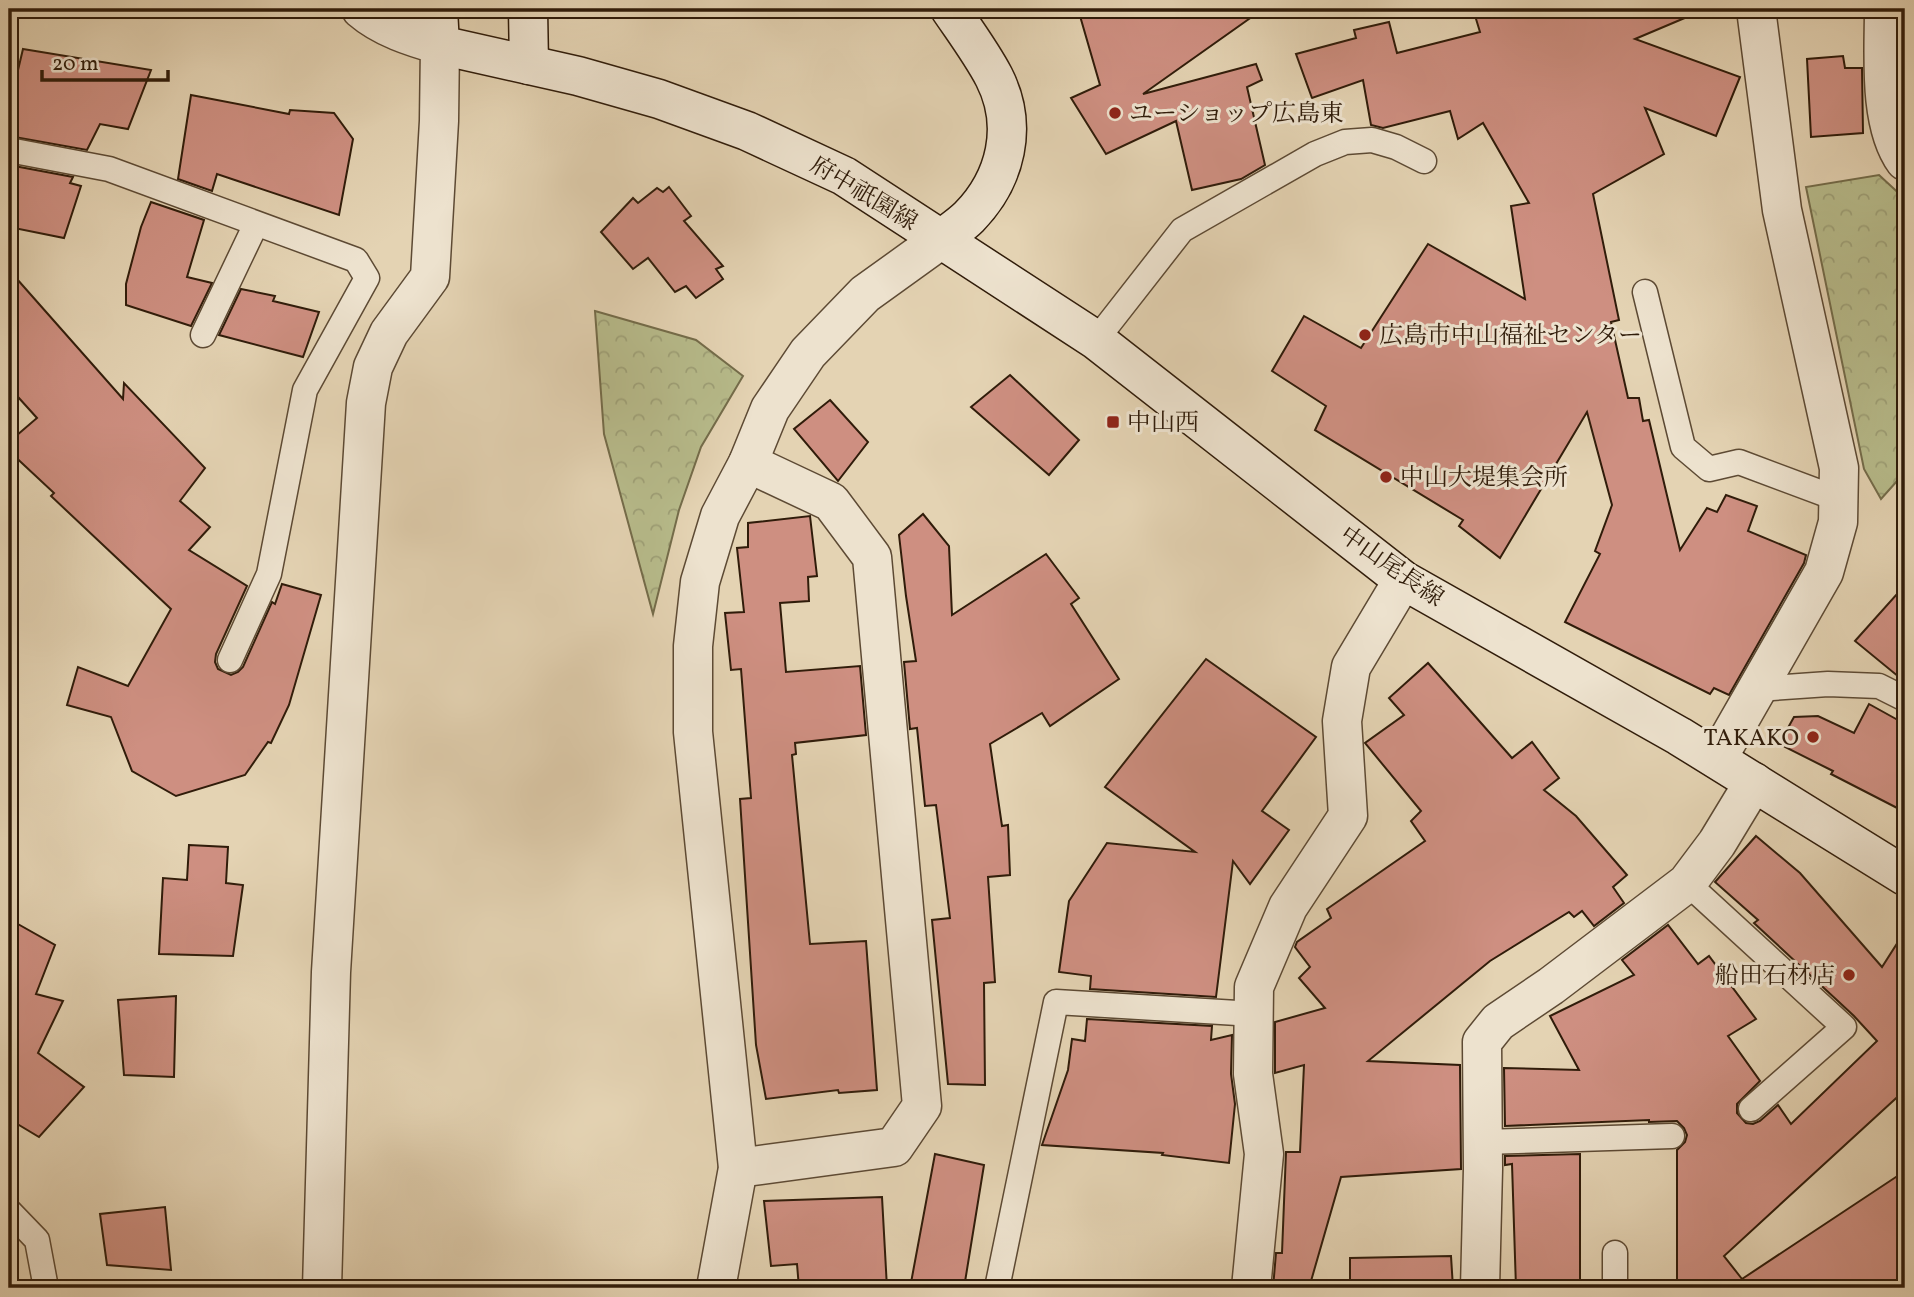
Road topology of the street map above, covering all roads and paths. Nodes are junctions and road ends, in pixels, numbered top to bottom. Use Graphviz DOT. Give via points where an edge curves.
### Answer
graph roads {
  1 [pos="361,9"];
  2 [pos="528,9"];
  3 [pos="950,9"];
  4 [pos="1756,9"];
  5 [pos="1884,9"];
  6 [pos="439,27"];
  7 [pos="529,65"];
  8 [pos="9,150"];
  9 [pos="1905,161"];
  10 [pos="1424,162"];
  11 [pos="256,225"];
  12 [pos="940,240"];
  13 [pos="1645,292"];
  14 [pos="203,335"];
  15 [pos="1096,340"];
  16 [pos="748,463"];
  17 [pos="1838,499"];
  18 [pos="1404,580"];
  19 [pos="230,660"];
  20 [pos="1757,689"];
  21 [pos="1905,699"];
  22 [pos="1717,759"];
  23 [pos="1754,782"];
  24 [pos="1905,876"];
  25 [pos="1687,883"];
  26 [pos="1254,1014"];
  27 [pos="1751,1109"];
  28 [pos="1672,1136"];
  29 [pos="1483,1142"];
  30 [pos="738,1168"];
  31 [pos="9,1211"];
  32 [pos="1615,1253"];
  33 [pos="46,1288"];
  34 [pos="321,1288"];
  35 [pos="716,1288"];
  36 [pos="997,1288"];
  37 [pos="1251,1288"];
  38 [pos="1480,1288"];
  39 [pos="1615,1288"];
  1 -- 6 [label="street, 府中祇園線" via="410,36"];
  2 -- 7 [label="street"];
  3 -- 12 [label="street, 府中祇園線" via="995,78 1006,108 1007,136 1002,169 988,193 969,217"];
  4 -- 17 [label="street" via="1782,210 1839,468"];
  5 -- 9 [label="street" via="1884,90 1897,150"];
  6 -- 7 [label="street, 府中祇園線"];
  6 -- 34 [label="street" via="430,277 389,333 373,367 366,402 331,972"];
  7 -- 12 [label="street, 府中祇園線" via="659,99 747,131 844,176"];
  8 -- 11 [label="lane" via="108,169"];
  10 -- 15 [label="lane" via="1372,140 1345,142 1315,153 1182,230"];
  11 -- 14 [label="lane"];
  11 -- 19 [label="lane" via="356,260 367,278 305,390 269,574"];
  12 -- 15 [label="street, 中山尾長線"];
  12 -- 16 [label="street" via="865,294 808,353 770,409"];
  13 -- 17 [label="lane" via="1683,447 1709,469 1739,462"];
  15 -- 18 [label="street, 中山尾長線"];
  16 -- 30 [label="street" via="720,516 700,582 693,646 693,732"];
  16 -- 30 [label="street" via="831,502 872,557 922,1106 894,1147"];
  17 -- 20 [label="street" via="1838,522 1824,572"];
  18 -- 22 [label="street, 中山尾長線"];
  18 -- 26 [label="street" via="1351,667 1342,721 1348,816 1288,907 1254,987"];
  20 -- 21 [label="lane" via="1879,686"];
  20 -- 22 [label="street"];
  22 -- 23 [label="street, 中山尾長線"];
  23 -- 24 [label="street, 中山尾長線"];
  23 -- 25 [label="street"];
  25 -- 27 [label="lane" via="1844,1027"];
  25 -- 29 [label="street" via="1498,1022 1482,1042"];
  26 -- 36 [label="lane" via="1056,1002"];
  26 -- 37 [label="street" via="1253,1074 1264,1154"];
  28 -- 29 [label="lane"];
  29 -- 38 [label="street"];
  30 -- 35 [label="street"];
  31 -- 33 [label="lane" via="37,1240"];
  32 -- 39 [label="lane"];
}
